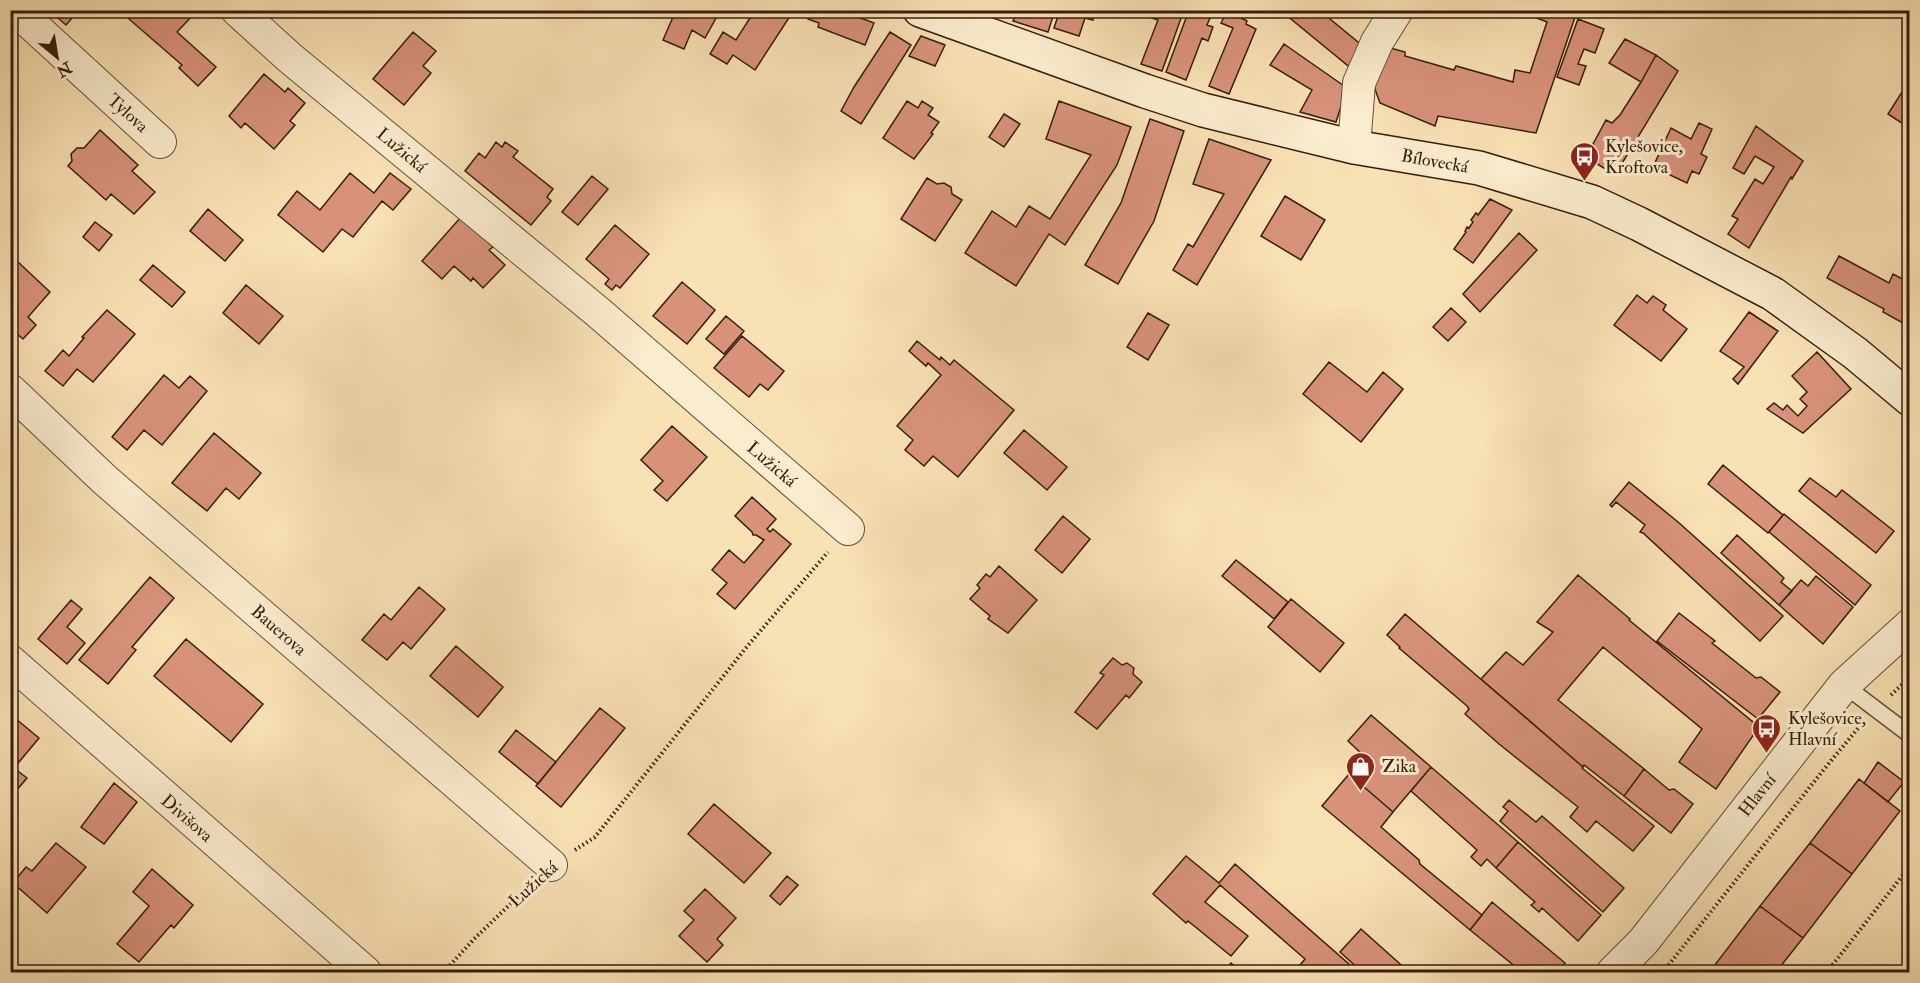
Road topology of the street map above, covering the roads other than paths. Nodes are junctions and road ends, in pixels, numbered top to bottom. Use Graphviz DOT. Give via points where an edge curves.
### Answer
graph roads {
  1 [pos="16,10"];
  2 [pos="237,10"];
  3 [pos="920,10"];
  4 [pos="1397,10"];
  5 [pos="160,142"];
  6 [pos="1354,147"];
  7 [pos="10,390"];
  8 [pos="1910,399"];
  9 [pos="848,529"];
  10 [pos="1910,625"];
  11 [pos="10,661"];
  12 [pos="1844,685"];
  13 [pos="1910,735"];
  14 [pos="551,865"];
  15 [pos="365,972"];
  16 [pos="1613,972"];
  1 -- 5 [label="street, Tylova"];
  2 -- 9 [label="street, Lužická" via="599,313"];
  3 -- 6 [label="main road, Bílovecká" via="1145,92"];
  4 -- 6 [label="street" via="1359,83"];
  6 -- 8 [label="main road, Bílovecká" via="1479,168 1592,202 1773,294 1856,353"];
  7 -- 14 [label="street, Bauerova" via="105,480"];
  10 -- 12 [label="street, Hlavní"];
  11 -- 15 [label="street, Divišova"];
  12 -- 13 [label="lane"];
  12 -- 16 [label="street, Hlavní" via="1643,942"];
}
